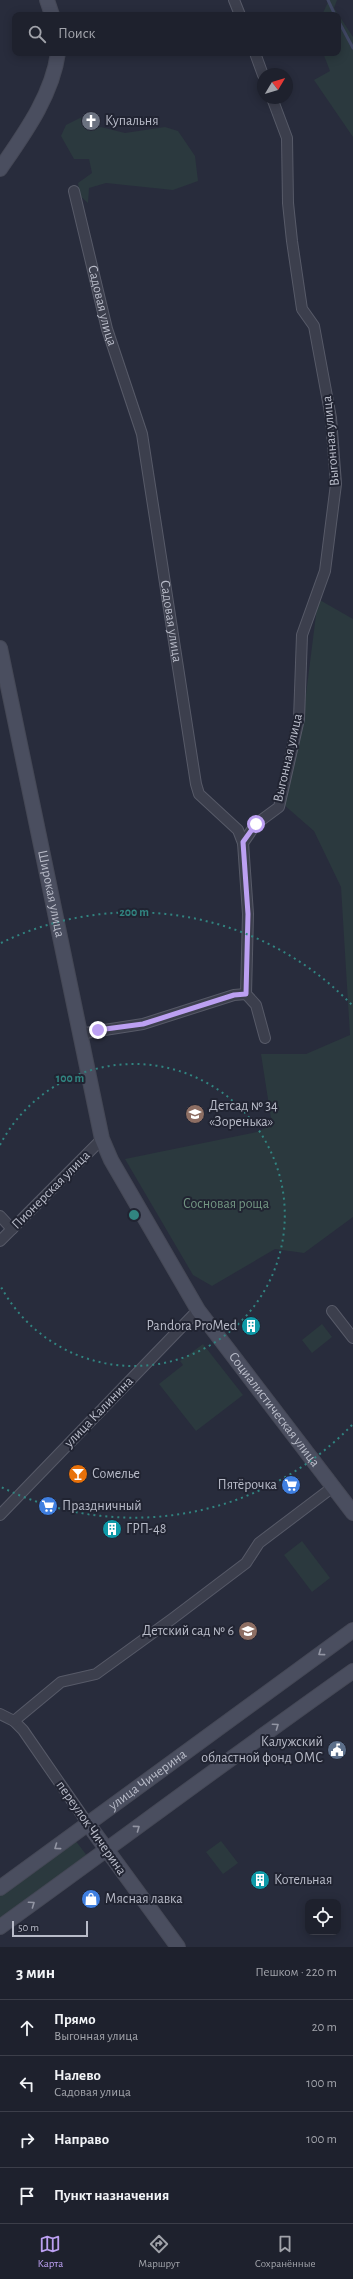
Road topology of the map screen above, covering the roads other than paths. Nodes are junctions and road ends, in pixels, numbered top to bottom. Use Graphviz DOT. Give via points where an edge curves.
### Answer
graph roads {
  1 [pos="47,0"];
  2 [pos="234,0"];
  3 [pos="51,12"];
  4 [pos="239,12"];
  5 [pos="57,56"];
  6 [pos="256,56"];
  7 [pos="260,68"];
  8 [pos="274,104"];
  9 [pos="0,169"];
  10 [pos="74,191"];
  11 [pos="0,648"];
  12 [pos="243,842"];
  13 [pos="246,994"];
  14 [pos="78,1034"];
  15 [pos="265,1038"];
  16 [pos="102,1139"];
  17 [pos="0,1216"];
  18 [pos="12,1229"];
  19 [pos="0,1241"];
  20 [pos="198,1310"];
  21 [pos="332,1311"];
  22 [pos="353,1338"];
  23 [pos="333,1487"];
  24 [pos="353,1513"];
  25 [pos="0,1515"];
  26 [pos="353,1630"];
  27 [pos="353,1671"];
  28 [pos="0,1714"];
  29 [pos="14,1721"];
  30 [pos="88,1824"];
  31 [pos="107,1851"];
  32 [pos="0,1888"];
  33 [pos="0,1926"];
  34 [pos="178,1947"];
  1 -- 3 [label="street"];
  2 -- 4 [label="street"];
  5 -- 9 [label="street" via="51,83 24,135"];
  6 -- 7 [label="street"];
  8 -- 12 [label="street, Выгонная улица" via="287,138 288,203 292,241 302,309 314,326 331,418 336,484 325,570 302,634 299,720 279,807 256,824"];
  10 -- 12 [label="street, Садовая улица" via="107,330 142,434 196,784 199,794 238,830"];
  11 -- 14 [label="street, Широкая улица"];
  12 -- 13 [label="street, Садовая улица" via="248,914"];
  13 -- 14 [label="street" via="234,995 143,1024"];
  13 -- 15 [label="street" via="256,1005"];
  14 -- 16 [label="street, Широкая улица"];
  16 -- 18 [label="street, Пионерская улица"];
  16 -- 20 [label="street, Социалистическая улица" via="111,1160"];
  17 -- 18 [label="street"];
  18 -- 19 [label="street, Пионерская улица"];
  20 -- 23 [label="street, Социалистическая улица"];
  20 -- 25 [label="street, улица Калинина"];
  21 -- 22 [label="street"];
  23 -- 24 [label="street, Социалистическая улица"];
  23 -- 29 [label="street" via="259,1543 246,1563 172,1619 96,1674 61,1682"];
  26 -- 30 [label="street, улица Чичерина, one-way"];
  31 -- 27 [label="street, one-way" via="259,1737"];
  28 -- 29 [label="street, переулок Чичерина"];
  29 -- 30 [label="street, переулок Чичерина"];
  30 -- 31 [label="street, переулок Чичерина"];
  30 -- 32 [label="street, улица Чичерина, one-way"];
  33 -- 31 [label="street, one-way"];
  31 -- 34 [label="street, переулок Чичерина"];
}
